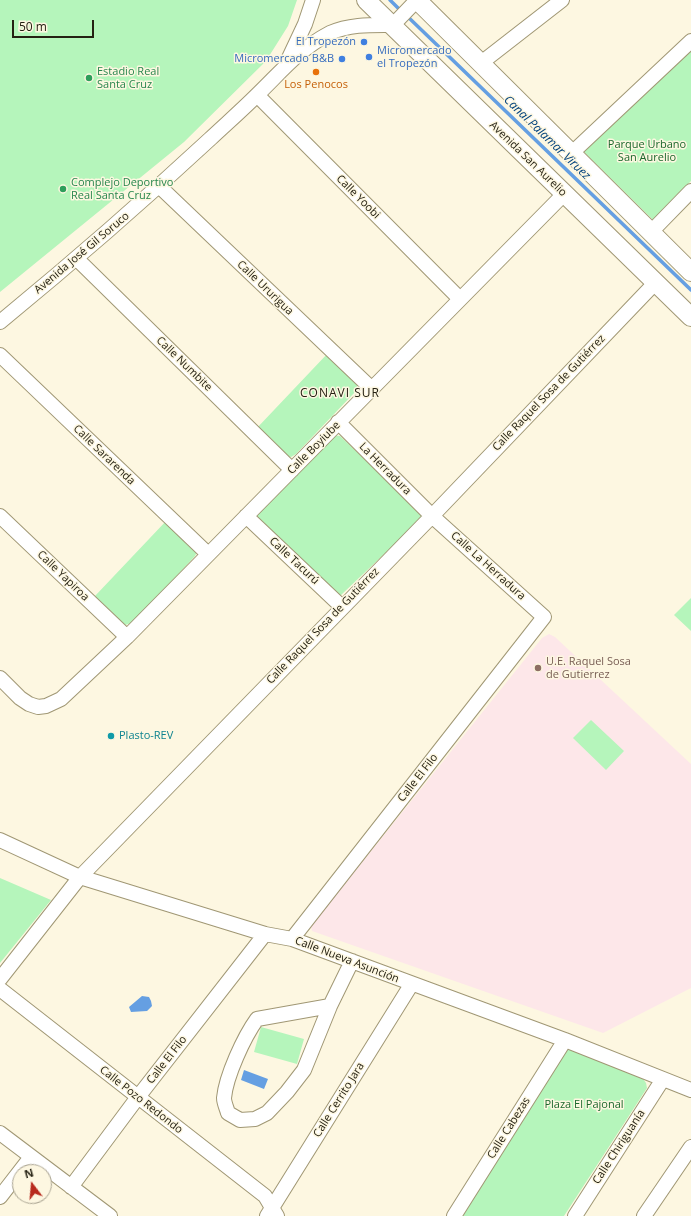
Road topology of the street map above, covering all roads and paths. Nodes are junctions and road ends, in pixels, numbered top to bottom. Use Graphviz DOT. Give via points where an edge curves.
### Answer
graph roads {
  1 [pos="312,0"];
  2 [pos="366,0"];
  3 [pos="562,0"];
  4 [pos="415,1"];
  5 [pos="395,23"];
  6 [pos="691,41"];
  7 [pos="481,63"];
  8 [pos="283,66"];
  9 [pos="257,95"];
  10 [pos="573,152"];
  11 [pos="159,186"];
  12 [pos="691,191"];
  13 [pos="564,194"];
  14 [pos="651,232"];
  15 [pos="77,259"];
  16 [pos="691,272"];
  17 [pos="656,282"];
  18 [pos="460,299"];
  19 [pos="691,317"];
  20 [pos="0,322"];
  21 [pos="0,355"];
  22 [pos="372,389"];
  23 [pos="338,422"];
  24 [pos="292,470"];
  25 [pos="0,516"];
  26 [pos="246,516"];
  27 [pos="432,516"];
  28 [pos="208,554"];
  29 [pos="342,607"];
  30 [pos="544,617"];
  31 [pos="127,637"];
  32 [pos="0,678"];
  33 [pos="0,840"];
  34 [pos="80,877"];
  35 [pos="265,934"];
  36 [pos="292,939"];
  37 [pos="352,961"];
  38 [pos="0,979"];
  39 [pos="411,985"];
  40 [pos="0,989"];
  41 [pos="330,1006"];
  42 [pos="565,1040"];
  43 [pos="664,1078"];
  44 [pos="691,1090"];
  45 [pos="138,1097"];
  46 [pos="0,1133"];
  47 [pos="691,1147"];
  48 [pos="30,1157"];
  49 [pos="71,1187"];
  50 [pos="0,1197"];
  51 [pos="272,1214"];
  52 [pos="110,1216"];
  53 [pos="454,1216"];
  54 [pos="575,1216"];
  55 [pos="644,1216"];
  1 -- 8 [label="street, Avenida José Gil Soruco" via="302,31"];
  2 -- 5 [label="main road, Avenida San Aurelio"];
  3 -- 7 [label="street"];
  4 -- 5 [label="street"];
  4 -- 7 [label="main road"];
  5 -- 8 [label="street, Avenida José Gil Soruco" via="362,24 332,32"];
  5 -- 13 [label="main road, Avenida San Aurelio"];
  6 -- 10 [label="street"];
  7 -- 10 [label="main road"];
  8 -- 9 [label="street, Avenida José Gil Soruco"];
  9 -- 11 [label="street, Avenida José Gil Soruco"];
  9 -- 18 [label="street, Calle Yoobi"];
  10 -- 14 [label="main road"];
  11 -- 15 [label="street, Avenida José Gil Soruco"];
  11 -- 22 [label="street, Calle Ururigua"];
  12 -- 14 [label="street"];
  13 -- 17 [label="main road, Avenida San Aurelio"];
  13 -- 18 [label="street, Calle Boyiube"];
  14 -- 16 [label="main road"];
  15 -- 20 [label="street, Avenida José Gil Soruco"];
  15 -- 24 [label="street, Calle Numbite"];
  17 -- 19 [label="main road, Avenida San Aurelio"];
  17 -- 27 [label="street, Calle Raquel Sosa de Gutiérrez"];
  18 -- 22 [label="street, Calle Boyiube"];
  21 -- 28 [label="street, Calle Sararenda"];
  22 -- 23 [label="street, Calle Boyiube"];
  23 -- 24 [label="street, Calle Boyiube"];
  23 -- 27 [label="street, La Herradura"];
  24 -- 26 [label="street, Calle Boyiube"];
  25 -- 31 [label="street, Calle Yapiroa"];
  26 -- 28 [label="street, Calle Boyiube"];
  26 -- 29 [label="street, Calle Tacurú"];
  27 -- 29 [label="street, Calle Raquel Sosa de Gutiérrez"];
  27 -- 30 [label="street, Calle La Herradura"];
  28 -- 31 [label="street, Calle Boyiube"];
  29 -- 34 [label="street, Calle Raquel Sosa de Gutiérrez"];
  30 -- 36 [label="street, Calle El Filo"];
  31 -- 32 [label="street, Calle Boyiube" via="61,699 46,706 34,705 20,698"];
  33 -- 34 [label="street, Calle Nueva Asunción"];
  34 -- 35 [label="street, Calle Nueva Asunción"];
  34 -- 38 [label="street, Calle Raquel Sosa de Gutiérrez"];
  35 -- 36 [label="street, Calle Nueva Asunción"];
  35 -- 45 [label="street, Calle El Filo"];
  36 -- 37 [label="street, Calle Nueva Asunción"];
  37 -- 39 [label="street, Calle Nueva Asunción"];
  37 -- 41 [label="street"];
  39 -- 42 [label="street, Calle Nueva Asunción"];
  39 -- 51 [label="street, Calle Cerrito Jara"];
  40 -- 45 [label="street, Calle Pozo Redondo"];
  41 -- 41 [label="street" via="304,1070 267,1113 255,1119 240,1120 228,1113 224,1099 228,1084 244,1040 257,1019"];
  42 -- 43 [label="street, Calle Nueva Asunción"];
  42 -- 53 [label="street, Calle Cabezas"];
  43 -- 44 [label="street, Calle Nueva Asunción"];
  43 -- 54 [label="street, Calle Chiriguanía"];
  45 -- 49 [label="street, Calle El Filo"];
  45 -- 51 [label="street, Calle Pozo Redondo" via="265,1196"];
  46 -- 48 [label="street"];
  47 -- 55 [label="street"];
  48 -- 49 [label="street"];
  48 -- 50 [label="street"];
  49 -- 52 [label="street"];
}
